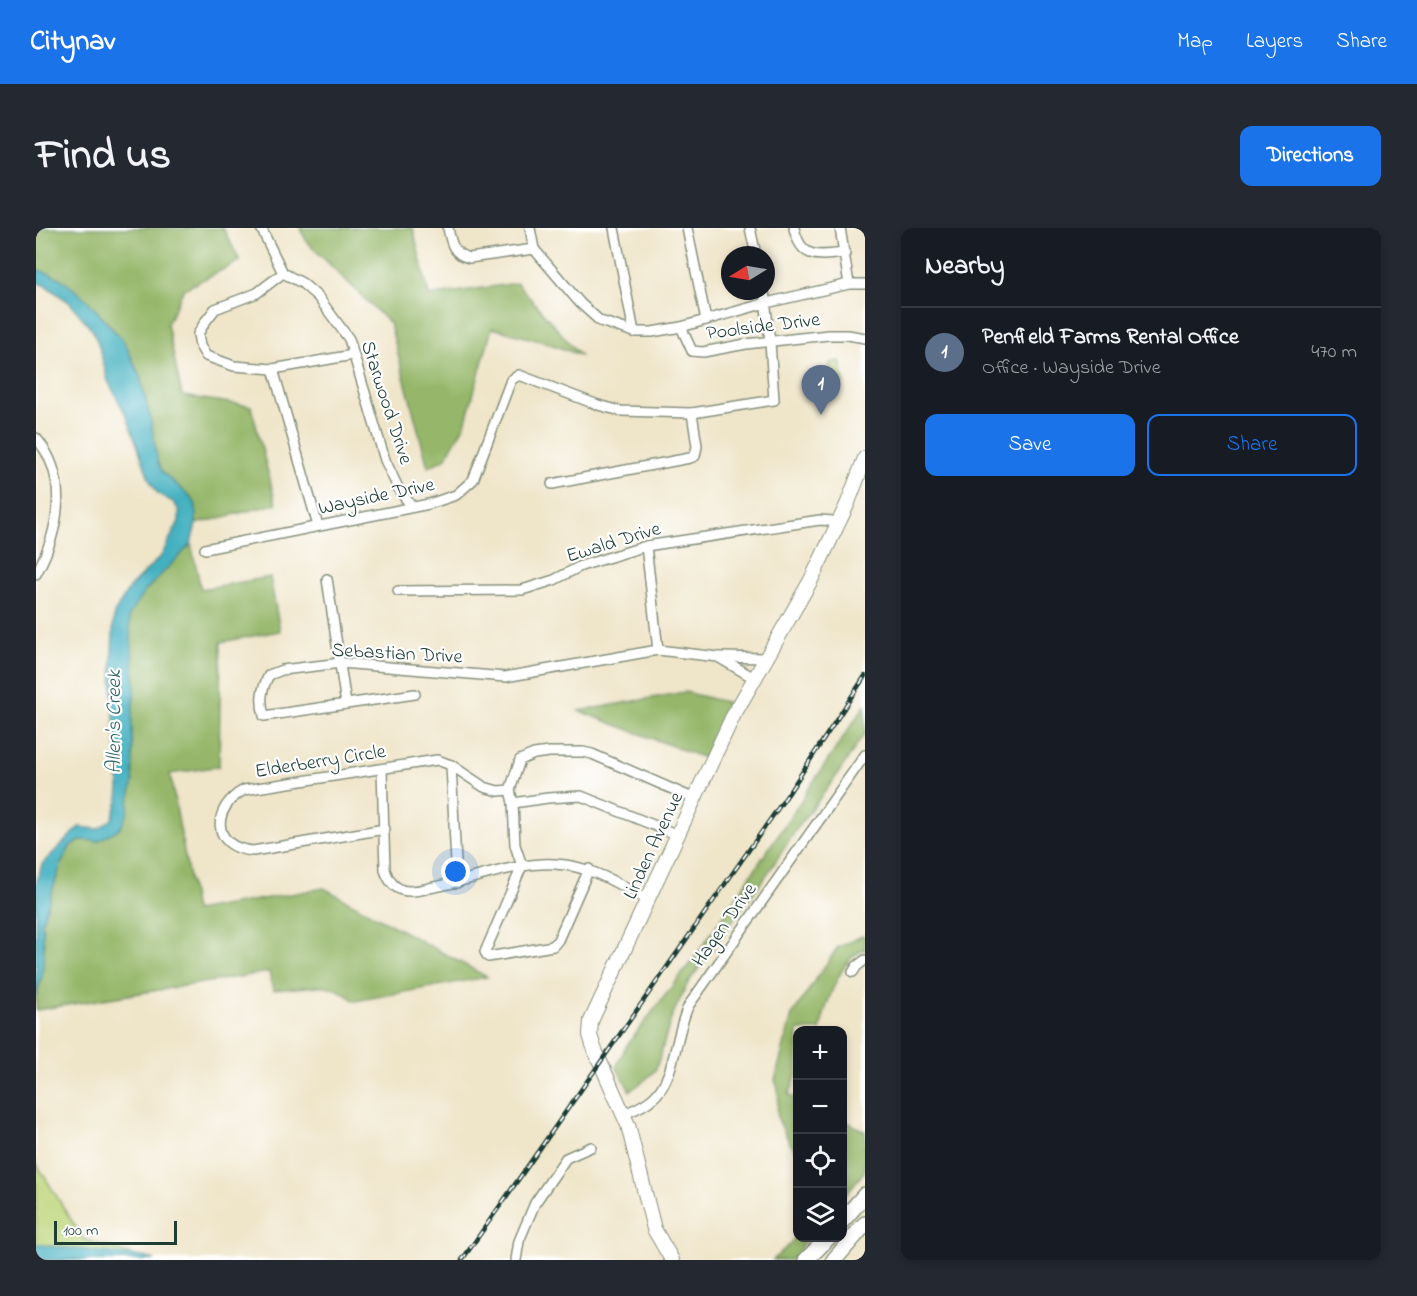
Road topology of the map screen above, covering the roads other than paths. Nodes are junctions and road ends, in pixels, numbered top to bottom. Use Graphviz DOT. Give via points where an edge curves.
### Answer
graph roads {
  1 [pos="261,228"];
  2 [pos="448,228"];
  3 [pos="530,228"];
  4 [pos="614,228"];
  5 [pos="687,228"];
  6 [pos="750,228"];
  7 [pos="794,228"];
  8 [pos="840,228"];
  9 [pos="754,246"];
  10 [pos="534,249"];
  11 [pos="845,253"];
  12 [pos="283,273"];
  13 [pos="849,284"];
  14 [pos="865,284"];
  15 [pos="766,300"];
  16 [pos="766,303"];
  17 [pos="706,320"];
  18 [pos="681,327"];
  19 [pos="634,332"];
  20 [pos="865,338"];
  21 [pos="770,342"];
  22 [pos="353,355"];
  23 [pos="273,369"];
  24 [pos="692,414"];
  25 [pos="36,438"];
  26 [pos="865,458"];
  27 [pos="552,484"];
  28 [pos="413,507"];
  29 [pos="838,523"];
  30 [pos="318,526"];
  31 [pos="646,546"];
  32 [pos="205,549"];
  33 [pos="36,574"];
  34 [pos="327,579"];
  35 [pos="398,591"];
  36 [pos="658,650"];
  37 [pos="718,657"];
  38 [pos="765,658"];
  39 [pos="341,663"];
  40 [pos="754,678"];
  41 [pos="415,694"];
  42 [pos="346,704"];
  43 [pos="865,755"];
  44 [pos="451,765"];
  45 [pos="382,769"];
  46 [pos="510,790"];
  47 [pos="695,799"];
  48 [pos="513,804"];
  49 [pos="385,829"];
  50 [pos="678,835"];
  51 [pos="522,866"];
  52 [pos="590,869"];
  53 [pos="457,883"];
  54 [pos="648,900"];
  55 [pos="865,960"];
  56 [pos="854,972"];
  57 [pos="624,1114"];
  58 [pos="591,1147"];
  59 [pos="865,1195"];
  60 [pos="847,1216"];
  61 [pos="865,1224"];
  62 [pos="824,1242"];
  63 [pos="516,1260"];
  64 [pos="672,1260"];
  65 [pos="806,1260"];
  66 [pos="834,1260"];
  1 -- 12 [label="street"];
  2 -- 10 [label="street" via="455,251 469,258"];
  3 -- 10 [label="street"];
  4 -- 19 [label="street"];
  5 -- 17 [label="street"];
  6 -- 9 [label="street"];
  7 -- 11 [label="street" via="803,249 819,255"];
  8 -- 11 [label="street"];
  10 -- 19 [label="street" via="600,321"];
  11 -- 13 [label="street"];
  12 -- 22 [label="street, Starwood Drive" via="318,297 349,339"];
  12 -- 23 [label="street" via="257,292 215,309 198,334 206,356 234,366"];
  13 -- 14 [label="street"];
  13 -- 16 [label="street"];
  15 -- 16 [label="street"];
  16 -- 17 [label="street"];
  16 -- 21 [label="street"];
  17 -- 18 [label="street"];
  18 -- 19 [label="street"];
  18 -- 21 [label="street, Poolside Drive" via="692,351"];
  20 -- 21 [label="street, Poolside Drive" via="828,335"];
  21 -- 24 [label="street, Wayside Drive" via="774,400"];
  22 -- 23 [label="street"];
  22 -- 28 [label="street, Starwood Drive" via="385,460 400,492"];
  23 -- 30 [label="street"];
  24 -- 27 [label="street" via="698,446 695,456"];
  24 -- 28 [label="street, Wayside Drive" via="621,411 519,375 511,380 473,480 456,495"];
  25 -- 33 [label="street" via="54,464 58,498 51,539"];
  26 -- 29 [label="street, Linden Avenue"];
  28 -- 30 [label="street, Wayside Drive"];
  29 -- 31 [label="street, Ewald Drive" via="820,520"];
  29 -- 38 [label="street, Linden Avenue" via="811,580"];
  30 -- 32 [label="street, Wayside Drive"];
  31 -- 35 [label="street, Ewald Drive" via="522,590"];
  31 -- 36 [label="street"];
  34 -- 39 [label="street"];
  36 -- 37 [label="street, Sebastian Drive"];
  36 -- 39 [label="street, Sebastian Drive" via="505,677"];
  37 -- 38 [label="street, Sebastian Drive"];
  37 -- 40 [label="street, Sebastian Drive"];
  38 -- 40 [label="street, Linden Avenue"];
  39 -- 42 [label="street"];
  39 -- 42 [label="street, Sebastian Drive" via="269,675 261,703 264,716"];
  40 -- 47 [label="street, Linden Avenue"];
  41 -- 42 [label="street, Sebastian Drive"];
  43 -- 57 [label="street, Hagen Drive" via="689,1005 663,1086 647,1102"];
  44 -- 45 [label="street, Elderberry Circle" via="437,760"];
  44 -- 46 [label="street, Elderberry Circle" via="484,787"];
  44 -- 53 [label="street"];
  45 -- 49 [label="street"];
  45 -- 49 [label="street, Elderberry Circle" via="244,790 227,803 220,824 226,842 253,851"];
  46 -- 47 [label="street" via="520,760 549,752 583,752"];
  46 -- 48 [label="street"];
  47 -- 50 [label="street, Linden Avenue"];
  48 -- 50 [label="street" via="581,796"];
  48 -- 51 [label="street" via="515,845"];
  49 -- 53 [label="street" via="385,870 397,887 410,891"];
  50 -- 54 [label="street, Linden Avenue"];
  51 -- 52 [label="street" via="555,864"];
  51 -- 52 [label="street" via="485,952 488,957 553,946"];
  51 -- 53 [label="street"];
  52 -- 54 [label="street"];
  54 -- 57 [label="street, Linden Avenue" via="591,1021 590,1035 596,1055"];
  55 -- 56 [label="street"];
  57 -- 64 [label="street, Linden Avenue" via="648,1211"];
  58 -- 63 [label="street" via="566,1158 535,1203 519,1241"];
  59 -- 60 [label="main road"];
  61 -- 66 [label="main road"];
  62 -- 65 [label="main road"];
}
